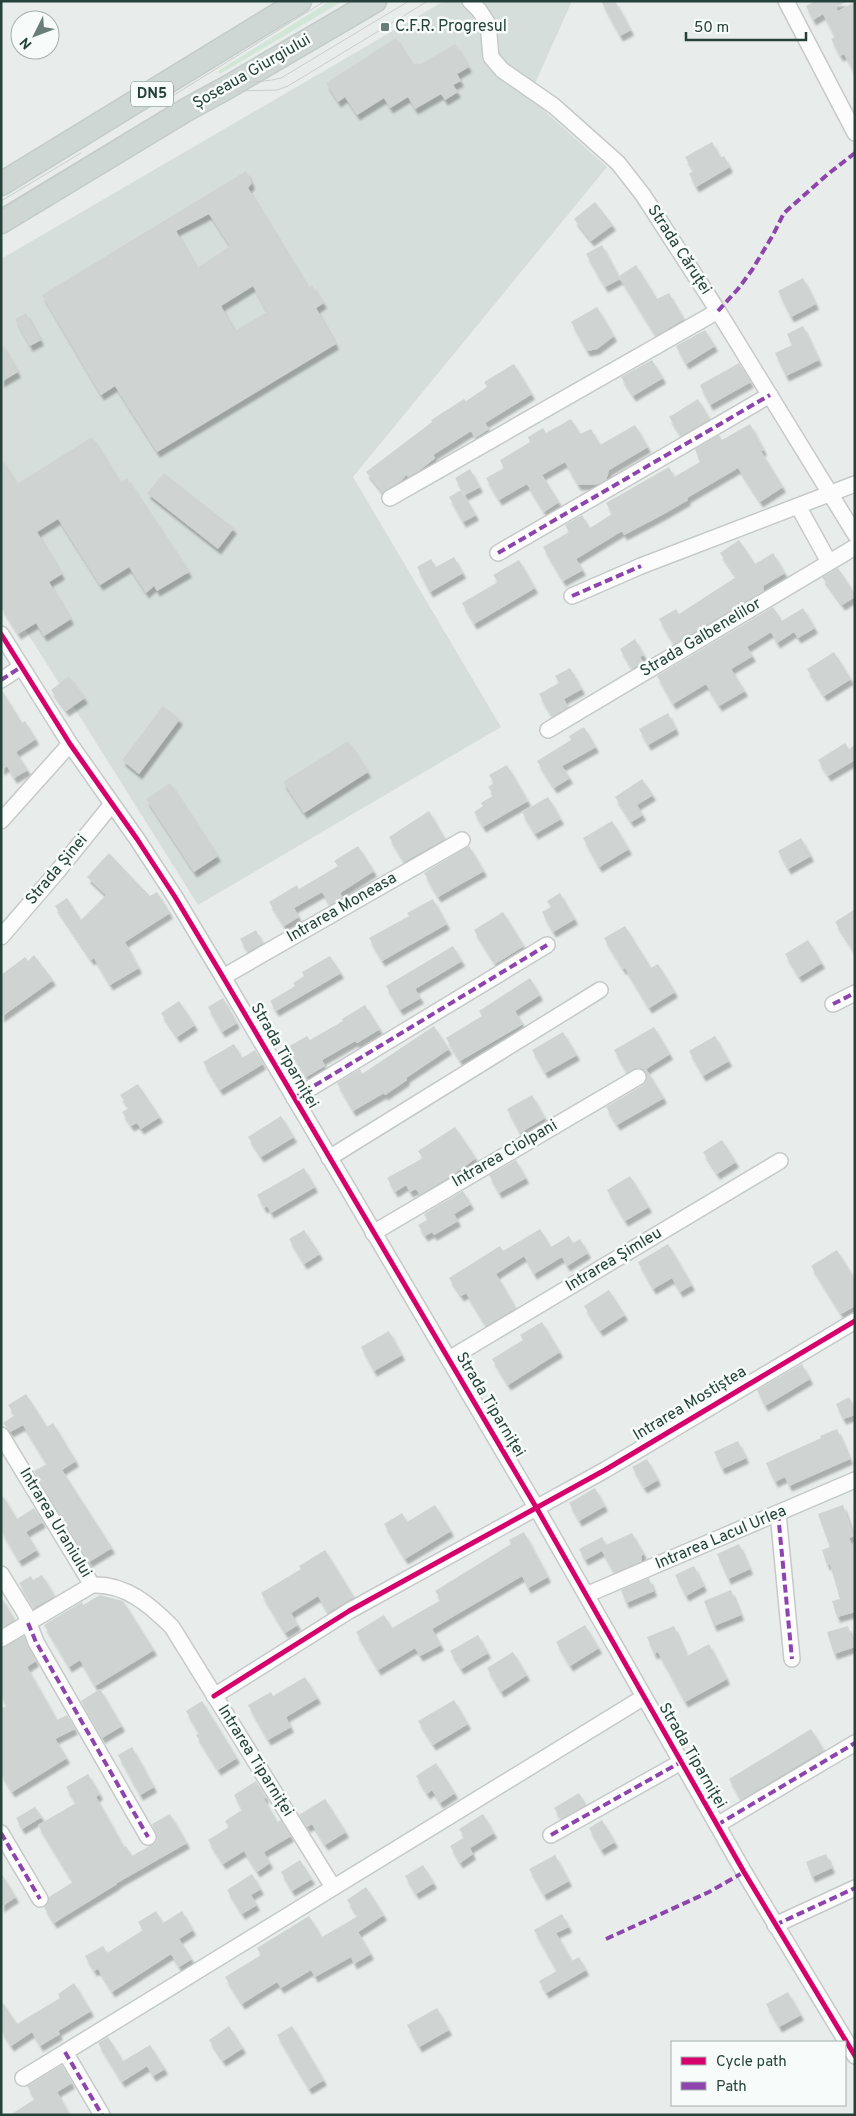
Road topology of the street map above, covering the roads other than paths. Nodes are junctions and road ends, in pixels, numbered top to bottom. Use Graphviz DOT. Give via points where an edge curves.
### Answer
graph roads {
  1 [pos="300,1"];
  2 [pos="375,1"];
  3 [pos="470,1"];
  4 [pos="786,1"];
  5 [pos="169,84"];
  6 [pos="186,110"];
  7 [pos="855,133"];
  8 [pos="1,184"];
  9 [pos="1,222"];
  10 [pos="718,311"];
  11 [pos="770,395"];
  12 [pos="855,484"];
  13 [pos="830,494"];
  14 [pos="390,498"];
  15 [pos="798,506"];
  16 [pos="855,534"];
  17 [pos="855,547"];
  18 [pos="498,553"];
  19 [pos="828,562"];
  20 [pos="572,596"];
  21 [pos="1,634"];
  22 [pos="21,667"];
  23 [pos="1,680"];
  24 [pos="548,730"];
  25 [pos="70,744"];
  26 [pos="112,804"];
  27 [pos="1,821"];
  28 [pos="462,840"];
  29 [pos="1,936"];
  30 [pos="548,945"];
  31 [pos="223,977"];
  32 [pos="600,990"];
  33 [pos="855,993"];
  34 [pos="834,1004"];
  35 [pos="638,1076"];
  36 [pos="294,1098"];
  37 [pos="329,1158"];
  38 [pos="780,1161"];
  39 [pos="373,1233"];
  40 [pos="855,1321"];
  41 [pos="448,1359"];
  42 [pos="1,1435"];
  43 [pos="855,1480"];
  44 [pos="536,1507"];
  45 [pos="778,1513"];
  46 [pos="1,1574"];
  47 [pos="92,1585"];
  48 [pos="586,1595"];
  49 [pos="28,1623"];
  50 [pos="1,1639"];
  51 [pos="792,1659"];
  52 [pos="214,1696"];
  53 [pos="644,1697"];
  54 [pos="855,1743"];
  55 [pos="681,1762"];
  56 [pos="717,1825"];
  57 [pos="1,1833"];
  58 [pos="551,1835"];
  59 [pos="148,1837"];
  60 [pos="333,1887"];
  61 [pos="855,1888"];
  62 [pos="40,1899"];
  63 [pos="775,1925"];
  64 [pos="846,2041"];
  65 [pos="846,2041"];
  66 [pos="65,2052"];
  67 [pos="855,2056"];
  68 [pos="23,2078"];
  69 [pos="102,2115"];
  1 -- 5 [label="main road, Șoseaua Giurgiului / DN5"];
  2 -- 6 [label="main road, Șoseaua Giurgiului / DN5"];
  3 -- 10 [label="street, Strada Căruței" via="488,24 492,57 502,70 554,106 618,163 643,195"];
  4 -- 7 [label="street"];
  5 -- 6 [label="main road"];
  5 -- 8 [label="main road, Șoseaua Giurgiului / DN5"];
  6 -- 9 [label="main road, Șoseaua Giurgiului / DN5"];
  10 -- 11 [label="street, Strada Căruței"];
  10 -- 14 [label="street"];
  11 -- 13 [label="street, Strada Căruței"];
  11 -- 18 [label="street"];
  12 -- 13 [label="street"];
  13 -- 15 [label="street"];
  13 -- 16 [label="street, Strada Căruței"];
  15 -- 19 [label="street"];
  15 -- 20 [label="street"];
  17 -- 19 [label="street, Strada Galbenelilor"];
  19 -- 24 [label="street, Strada Galbenelilor"];
  21 -- 22 [label="street, Strada Tiparniței"];
  22 -- 23 [label="street"];
  22 -- 25 [label="street, Strada Tiparniței"];
  25 -- 26 [label="street, Strada Tiparniței"];
  25 -- 27 [label="street"];
  26 -- 29 [label="street, Strada Șinei"];
  26 -- 31 [label="street, Strada Tiparniței" via="175,897"];
  28 -- 31 [label="street, Intrarea Moneasa"];
  30 -- 36 [label="street, Strada Tiparniței"];
  31 -- 36 [label="street, Strada Tiparniței"];
  32 -- 37 [label="street"];
  33 -- 34 [label="street"];
  35 -- 39 [label="street, Intrarea Ciolpani"];
  36 -- 37 [label="street, Strada Tiparniței"];
  37 -- 39 [label="street, Strada Tiparniței"];
  38 -- 41 [label="street, Intrarea Șimleu"];
  39 -- 41 [label="street, Strada Tiparniței"];
  40 -- 44 [label="street, Intrarea Mostiștea" via="613,1465"];
  41 -- 44 [label="street, Strada Tiparniței"];
  42 -- 47 [label="street, Intrarea Uraniului"];
  43 -- 45 [label="street, Intrarea Lacul Urlea"];
  44 -- 48 [label="street, Strada Tiparniței"];
  44 -- 52 [label="street, Intrarea Mostiștea" via="349,1611"];
  45 -- 48 [label="street, Intrarea Lacul Urlea"];
  45 -- 51 [label="street"];
  46 -- 49 [label="street"];
  47 -- 49 [label="street"];
  47 -- 52 [label="street, Intrarea Tiparniței" via="118,1588 154,1609 172,1627"];
  48 -- 53 [label="street, Strada Tiparniței"];
  49 -- 50 [label="street"];
  49 -- 59 [label="street"];
  52 -- 60 [label="street, Intrarea Tiparniței"];
  53 -- 55 [label="street, Strada Tiparniței"];
  53 -- 60 [label="street"];
  54 -- 56 [label="street"];
  55 -- 56 [label="street, Strada Tiparniței"];
  55 -- 58 [label="street"];
  56 -- 63 [label="street, Strada Tiparniței"];
  57 -- 62 [label="street"];
  60 -- 66 [label="street"];
  61 -- 63 [label="street"];
  63 -- 65 [label="street, Strada Tiparniței"];
  64 -- 67 [label="street, Strada Tiparniței"];
  66 -- 68 [label="street"];
  66 -- 69 [label="street"];
}
